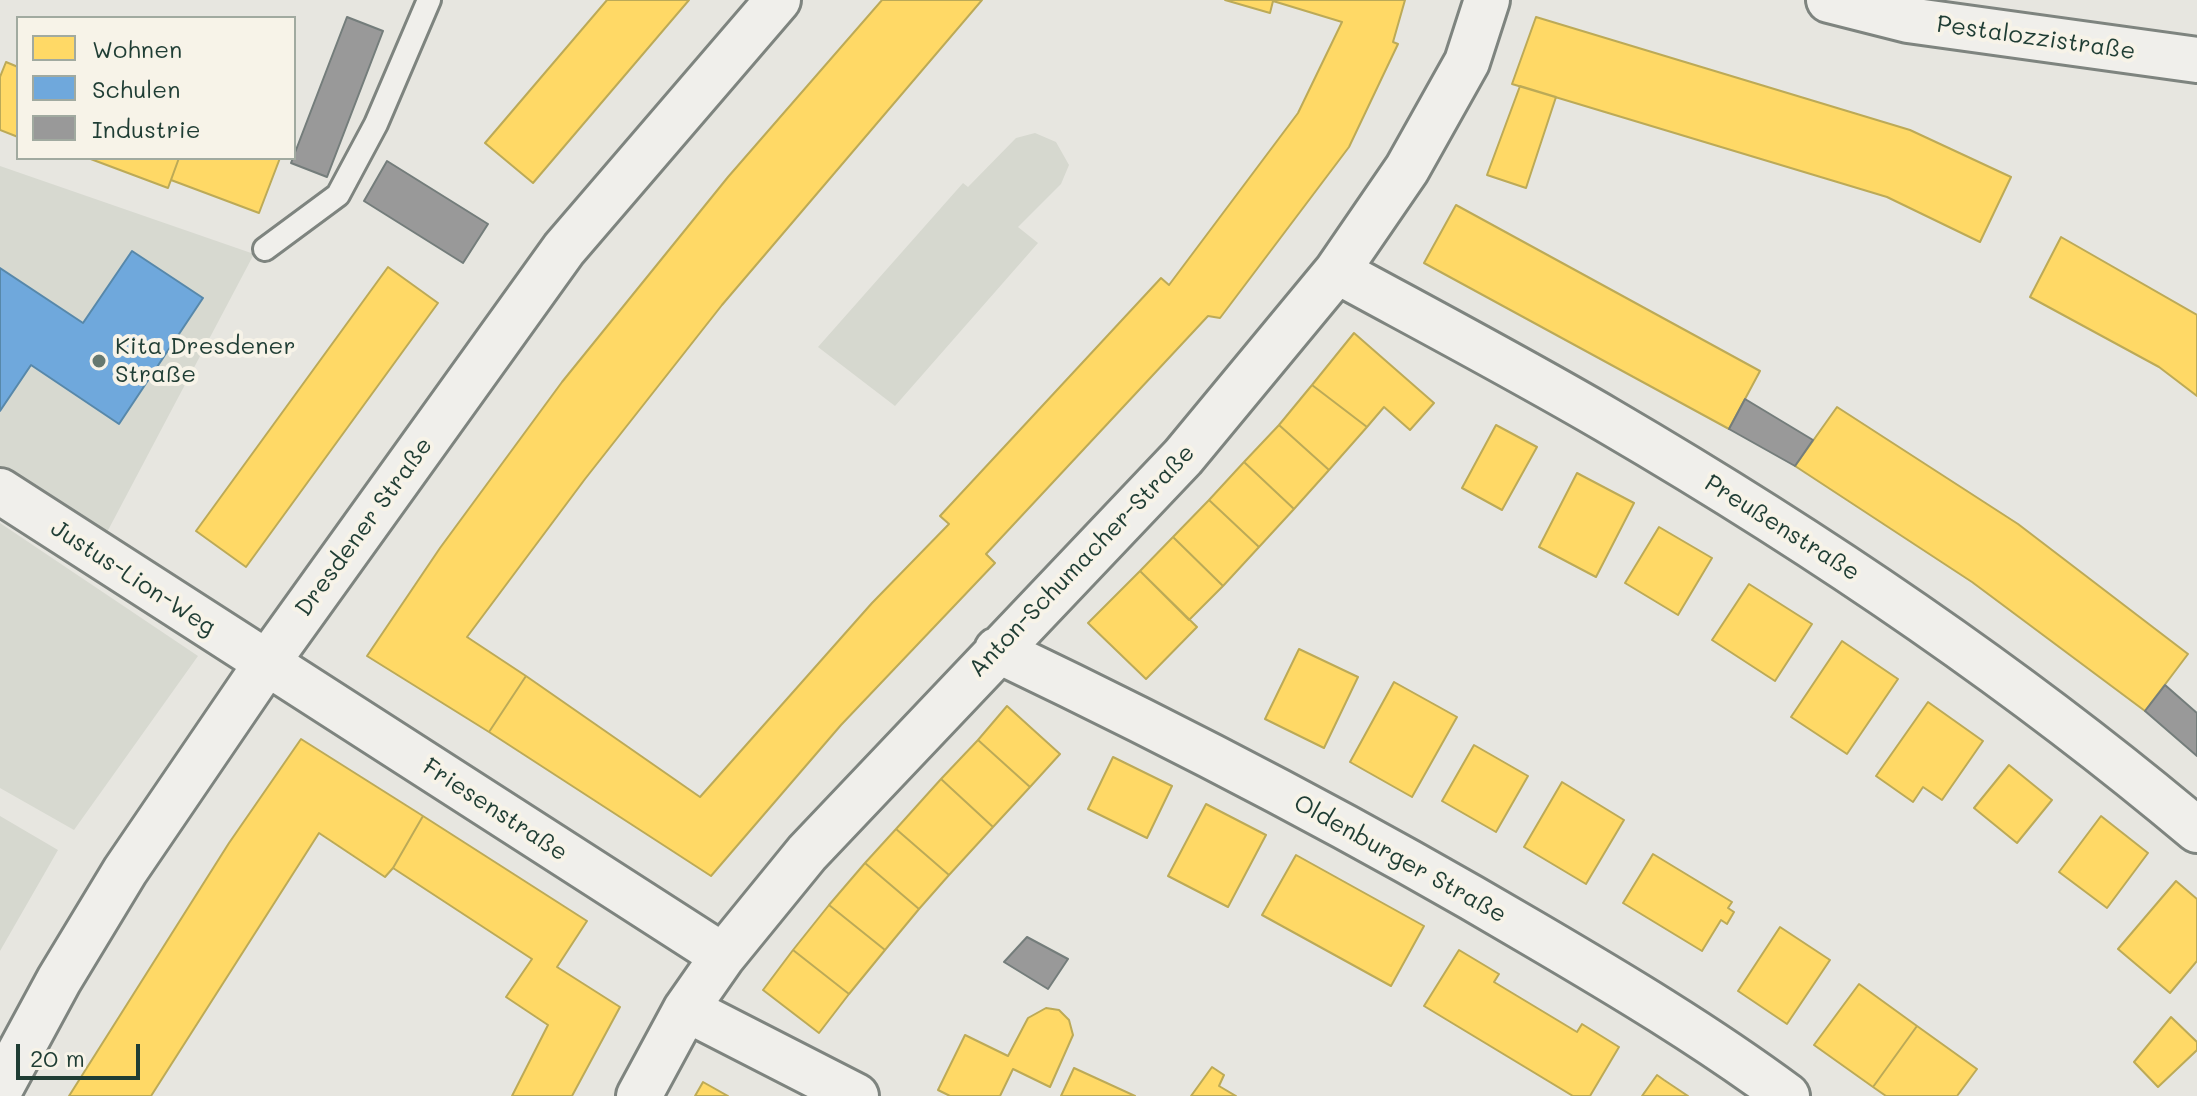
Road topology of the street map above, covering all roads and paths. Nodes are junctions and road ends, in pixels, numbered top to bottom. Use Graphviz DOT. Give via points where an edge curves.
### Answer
graph roads {
  1 [pos="429,0"];
  2 [pos="778,0"];
  3 [pos="1487,0"];
  4 [pos="1829,0"];
  5 [pos="2197,60"];
  6 [pos="265,249"];
  7 [pos="1337,271"];
  8 [pos="0,491"];
  9 [pos="997,650"];
  10 [pos="266,664"];
  11 [pos="2197,830"];
  12 [pos="723,956"];
  13 [pos="686,1009"];
  14 [pos="0,1089"];
  15 [pos="639,1096"];
  16 [pos="856,1096"];
  17 [pos="1787,1096"];
  1 -- 6 [label="lane" via="376,124 338,195"];
  2 -- 10 [label="street, Dresdener Straße" via="564,249"];
  3 -- 7 [label="street, Anton-Schumacher-Straße" via="1467,62 1407,169"];
  4 -- 5 [label="street, Pestalozzistraße" via="1908,20"];
  7 -- 9 [label="street, Anton-Schumacher-Straße" via="1183,457"];
  7 -- 11 [label="street, Preußenstraße" via="1607,419 1846,567 2056,716"];
  8 -- 10 [label="street, Justus-Lion-Weg"];
  9 -- 12 [label="street, Anton-Schumacher-Straße" via="807,853"];
  9 -- 17 [label="street, Oldenburger Straße" via="1156,726 1443,880 1616,983"];
  10 -- 12 [label="street, Friesenstraße"];
  10 -- 14 [label="street, Dresdener Straße" via="125,871"];
  12 -- 13 [label="street, Anton-Schumacher-Straße"];
  13 -- 15 [label="street, Anton-Schumacher-Straße"];
  13 -- 16 [label="street"];
}
